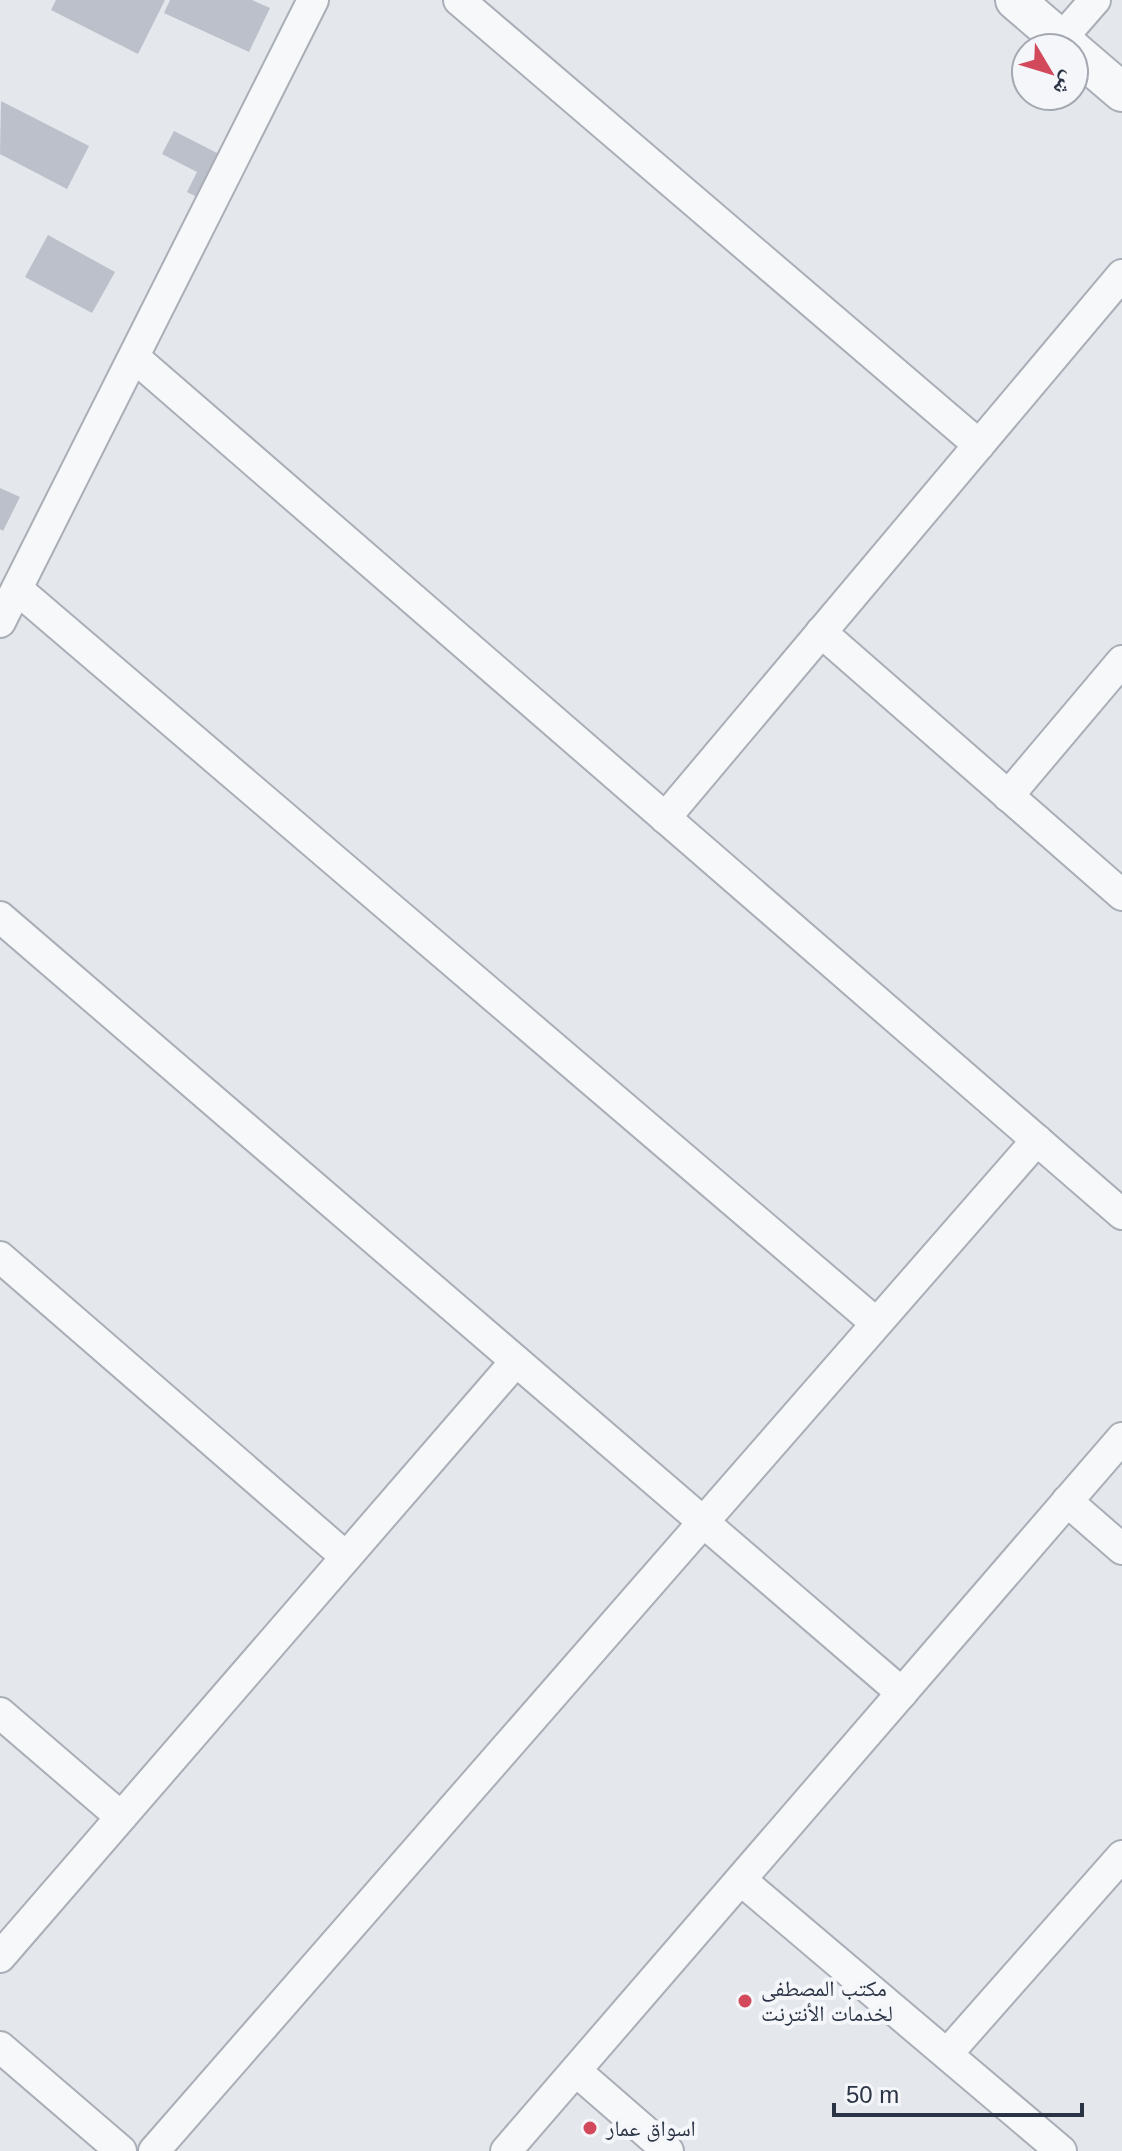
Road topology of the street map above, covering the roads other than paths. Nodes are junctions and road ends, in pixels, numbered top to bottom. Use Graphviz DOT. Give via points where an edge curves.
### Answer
graph roads {
  1 [pos="313,0"];
  2 [pos="459,0"];
  3 [pos="1015,0"];
  4 [pos="1095,0"];
  5 [pos="1053,32"];
  6 [pos="1077,32"];
  7 [pos="1090,64"];
  8 [pos="1122,92"];
  9 [pos="1122,275"];
  10 [pos="134,357"];
  11 [pos="979,445"];
  12 [pos="17,589"];
  13 [pos="0,622"];
  14 [pos="821,632"];
  15 [pos="1122,661"];
  16 [pos="1008,796"];
  17 [pos="665,818"];
  18 [pos="1122,895"];
  19 [pos="0,917"];
  20 [pos="1037,1140"];
  21 [pos="1122,1214"];
  22 [pos="0,1257"];
  23 [pos="876,1323"];
  24 [pos="516,1361"];
  25 [pos="1122,1438"];
  26 [pos="1067,1501"];
  27 [pos="703,1522"];
  28 [pos="1122,1549"];
  29 [pos="346,1557"];
  30 [pos="902,1693"];
  31 [pos="0,1713"];
  32 [pos="121,1817"];
  33 [pos="1122,1856"];
  34 [pos="741,1880"];
  35 [pos="0,1957"];
  36 [pos="0,2047"];
  37 [pos="947,2054"];
  38 [pos="576,2071"];
  39 [pos="121,2151"];
  40 [pos="154,2151"];
  41 [pos="506,2151"];
  42 [pos="668,2151"];
  43 [pos="1061,2151"];
  1 -- 10 [label="street"];
  2 -- 11 [label="street"];
  3 -- 5 [label="street"];
  4 -- 6 [label="street"];
  7 -- 8 [label="street"];
  9 -- 11 [label="street"];
  10 -- 12 [label="street"];
  10 -- 17 [label="street"];
  11 -- 14 [label="street"];
  12 -- 13 [label="street"];
  12 -- 23 [label="street"];
  14 -- 16 [label="street"];
  14 -- 17 [label="street"];
  15 -- 16 [label="street"];
  16 -- 18 [label="street"];
  17 -- 20 [label="street"];
  19 -- 24 [label="street"];
  20 -- 21 [label="street"];
  20 -- 23 [label="street"];
  22 -- 29 [label="street"];
  23 -- 27 [label="street"];
  24 -- 27 [label="street"];
  24 -- 29 [label="street"];
  25 -- 26 [label="street"];
  26 -- 28 [label="street"];
  26 -- 30 [label="street"];
  27 -- 30 [label="street"];
  27 -- 40 [label="street"];
  29 -- 32 [label="street"];
  30 -- 34 [label="street"];
  31 -- 32 [label="street"];
  32 -- 35 [label="street"];
  33 -- 37 [label="street"];
  34 -- 37 [label="street"];
  34 -- 38 [label="street"];
  36 -- 39 [label="street"];
  37 -- 43 [label="street"];
  38 -- 41 [label="street"];
  38 -- 42 [label="street"];
}
